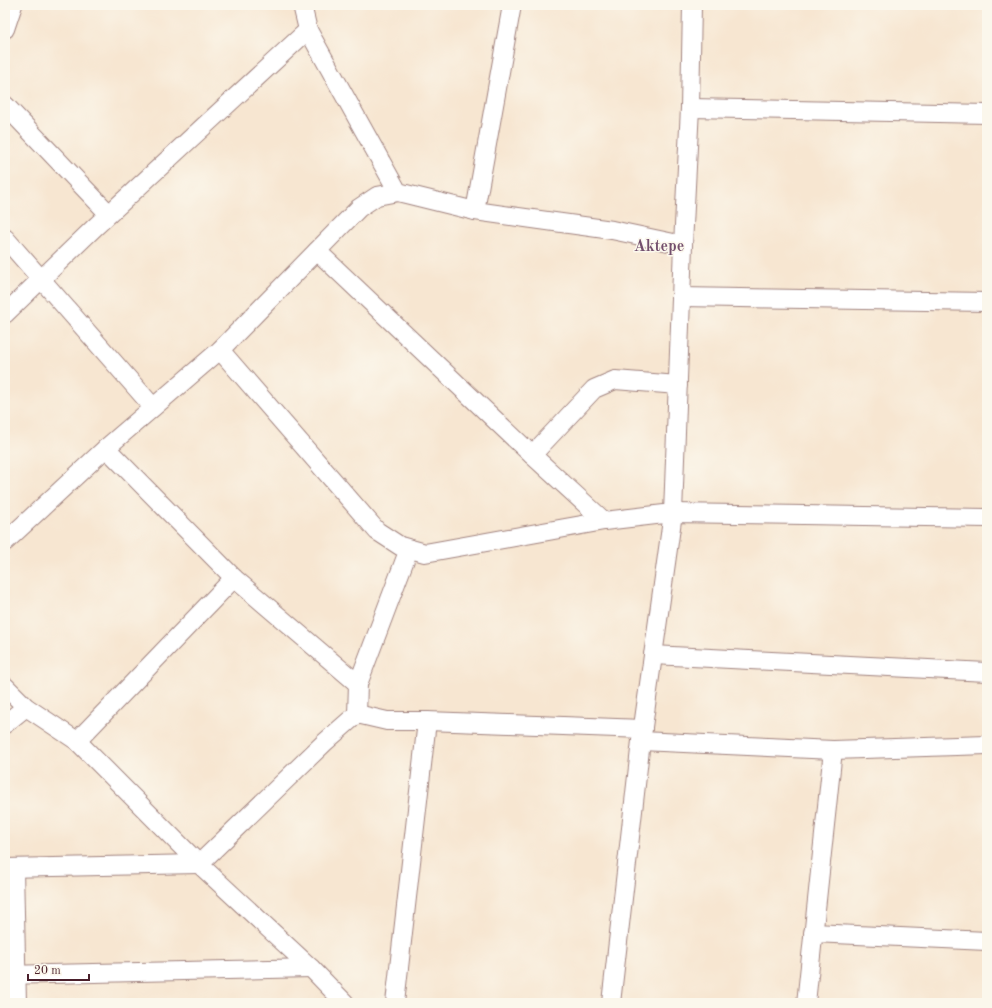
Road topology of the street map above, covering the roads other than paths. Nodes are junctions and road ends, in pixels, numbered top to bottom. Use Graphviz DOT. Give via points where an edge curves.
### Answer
graph roads {
  1 [pos="13,5"];
  2 [pos="302,5"];
  3 [pos="512,5"];
  4 [pos="692,5"];
  5 [pos="5,29"];
  6 [pos="308,30"];
  7 [pos="5,104"];
  8 [pos="690,108"];
  9 [pos="987,114"];
  10 [pos="398,192"];
  11 [pos="475,211"];
  12 [pos="109,214"];
  13 [pos="5,238"];
  14 [pos="683,245"];
  15 [pos="317,251"];
  16 [pos="41,280"];
  17 [pos="681,297"];
  18 [pos="987,302"];
  19 [pos="5,314"];
  20 [pos="220,350"];
  21 [pos="678,385"];
  22 [pos="153,407"];
  23 [pos="106,448"];
  24 [pos="532,455"];
  25 [pos="673,513"];
  26 [pos="987,518"];
  27 [pos="604,521"];
  28 [pos="5,542"];
  29 [pos="409,549"];
  30 [pos="234,578"];
  31 [pos="653,655"];
  32 [pos="987,672"];
  33 [pos="358,684"];
  34 [pos="5,686"];
  35 [pos="26,707"];
  36 [pos="357,714"];
  37 [pos="427,721"];
  38 [pos="5,724"];
  39 [pos="642,735"];
  40 [pos="77,741"];
  41 [pos="987,745"];
  42 [pos="832,750"];
  43 [pos="200,864"];
  44 [pos="10,868"];
  45 [pos="813,933"];
  46 [pos="987,941"];
  47 [pos="311,968"];
  48 [pos="11,974"];
  49 [pos="17,1003"];
  50 [pos="345,1003"];
  51 [pos="396,1003"];
  52 [pos="611,1003"];
  53 [pos="806,1003"];
  1 -- 5 [label="street"];
  2 -- 6 [label="street"];
  3 -- 11 [label="street"];
  4 -- 8 [label="street"];
  6 -- 10 [label="street"];
  6 -- 12 [label="street"];
  7 -- 12 [label="street"];
  8 -- 9 [label="street"];
  8 -- 14 [label="street"];
  10 -- 11 [label="street"];
  10 -- 15 [label="street" via="377,196 359,208"];
  11 -- 14 [label="street" via="612,230"];
  12 -- 16 [label="street"];
  13 -- 16 [label="street"];
  14 -- 17 [label="street"];
  15 -- 20 [label="street"];
  15 -- 24 [label="street"];
  16 -- 19 [label="street"];
  16 -- 22 [label="street"];
  17 -- 18 [label="street"];
  17 -- 21 [label="street"];
  20 -- 22 [label="street"];
  20 -- 29 [label="street" via="377,531"];
  21 -- 24 [label="street" via="615,380 594,389"];
  21 -- 25 [label="street"];
  22 -- 23 [label="street"];
  23 -- 28 [label="street"];
  23 -- 30 [label="street"];
  24 -- 27 [label="street"];
  25 -- 26 [label="street"];
  25 -- 27 [label="street"];
  25 -- 31 [label="street"];
  27 -- 29 [label="street" via="425,553"];
  29 -- 33 [label="street"];
  30 -- 33 [label="street"];
  30 -- 40 [label="street"];
  31 -- 32 [label="street"];
  31 -- 39 [label="street"];
  33 -- 36 [label="street"];
  34 -- 35 [label="street"];
  35 -- 38 [label="street"];
  35 -- 40 [label="street"];
  36 -- 37 [label="street" via="387,722"];
  36 -- 43 [label="street"];
  37 -- 39 [label="street"];
  37 -- 51 [label="street"];
  39 -- 42 [label="street"];
  39 -- 52 [label="street"];
  40 -- 43 [label="street"];
  41 -- 42 [label="street"];
  42 -- 45 [label="street"];
  43 -- 44 [label="street"];
  43 -- 47 [label="street"];
  44 -- 48 [label="street"];
  45 -- 46 [label="street"];
  45 -- 53 [label="street"];
  47 -- 48 [label="street"];
  47 -- 50 [label="street"];
  48 -- 49 [label="street"];
}
